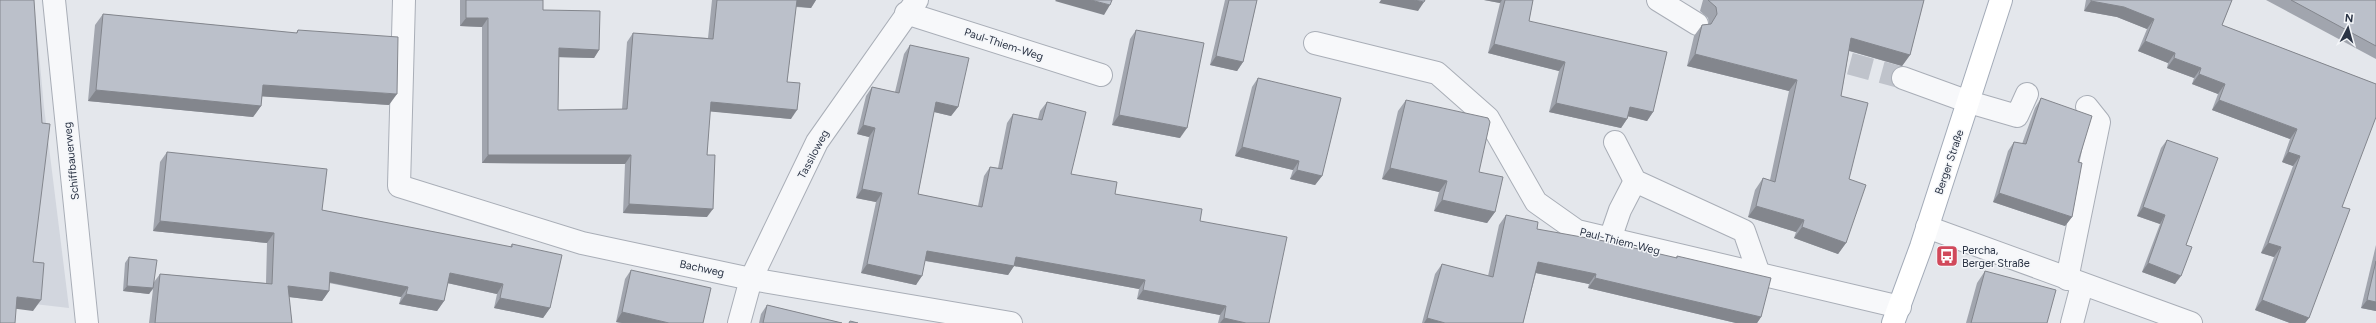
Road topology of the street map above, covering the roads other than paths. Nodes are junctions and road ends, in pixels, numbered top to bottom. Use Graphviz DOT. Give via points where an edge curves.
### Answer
graph roads {
  1 [pos="54,0"];
  2 [pos="404,0"];
  3 [pos="1658,0"];
  4 [pos="2001,0"];
  5 [pos="911,6"];
  6 [pos="1697,24"];
  7 [pos="1315,43"];
  8 [pos="1101,75"];
  9 [pos="1904,78"];
  10 [pos="2027,94"];
  11 [pos="1969,102"];
  12 [pos="2088,107"];
  13 [pos="1615,142"];
  14 [pos="1636,181"];
  15 [pos="1927,227"];
  16 [pos="1610,239"];
  17 [pos="1760,274"];
  18 [pos="751,279"];
  19 [pos="2074,282"];
  20 [pos="1897,315"];
  21 [pos="87,323"];
  22 [pos="738,323"];
  23 [pos="1011,323"];
  24 [pos="2072,323"];
  25 [pos="2191,323"];
  1 -- 21 [label="street, Schiffbauerweg"];
  2 -- 18 [label="street, Bachweg" via="399,186 582,243"];
  3 -- 6 [label="street"];
  4 -- 11 [label="main road, Berger Straße"];
  5 -- 8 [label="street, Paul-Thiem-Weg"];
  5 -- 18 [label="street, Tassiloweg" via="817,142"];
  7 -- 16 [label="street, Paul-Thiem-Weg" via="1437,73 1488,118 1536,202 1577,231"];
  9 -- 11 [label="street"];
  10 -- 11 [label="street" via="2017,116"];
  11 -- 15 [label="main road, Berger Straße"];
  12 -- 19 [label="street" via="2099,122"];
  13 -- 14 [label="street"];
  14 -- 16 [label="street" via="1620,210"];
  14 -- 17 [label="street" via="1744,231"];
  15 -- 19 [label="street"];
  15 -- 20 [label="main road, Berger Straße"];
  16 -- 17 [label="street, Paul-Thiem-Weg"];
  17 -- 20 [label="street, Paul-Thiem-Weg"];
  18 -- 22 [label="street, Tassiloweg"];
  18 -- 23 [label="street, Bachweg"];
  19 -- 24 [label="street"];
  19 -- 25 [label="street"];
}
